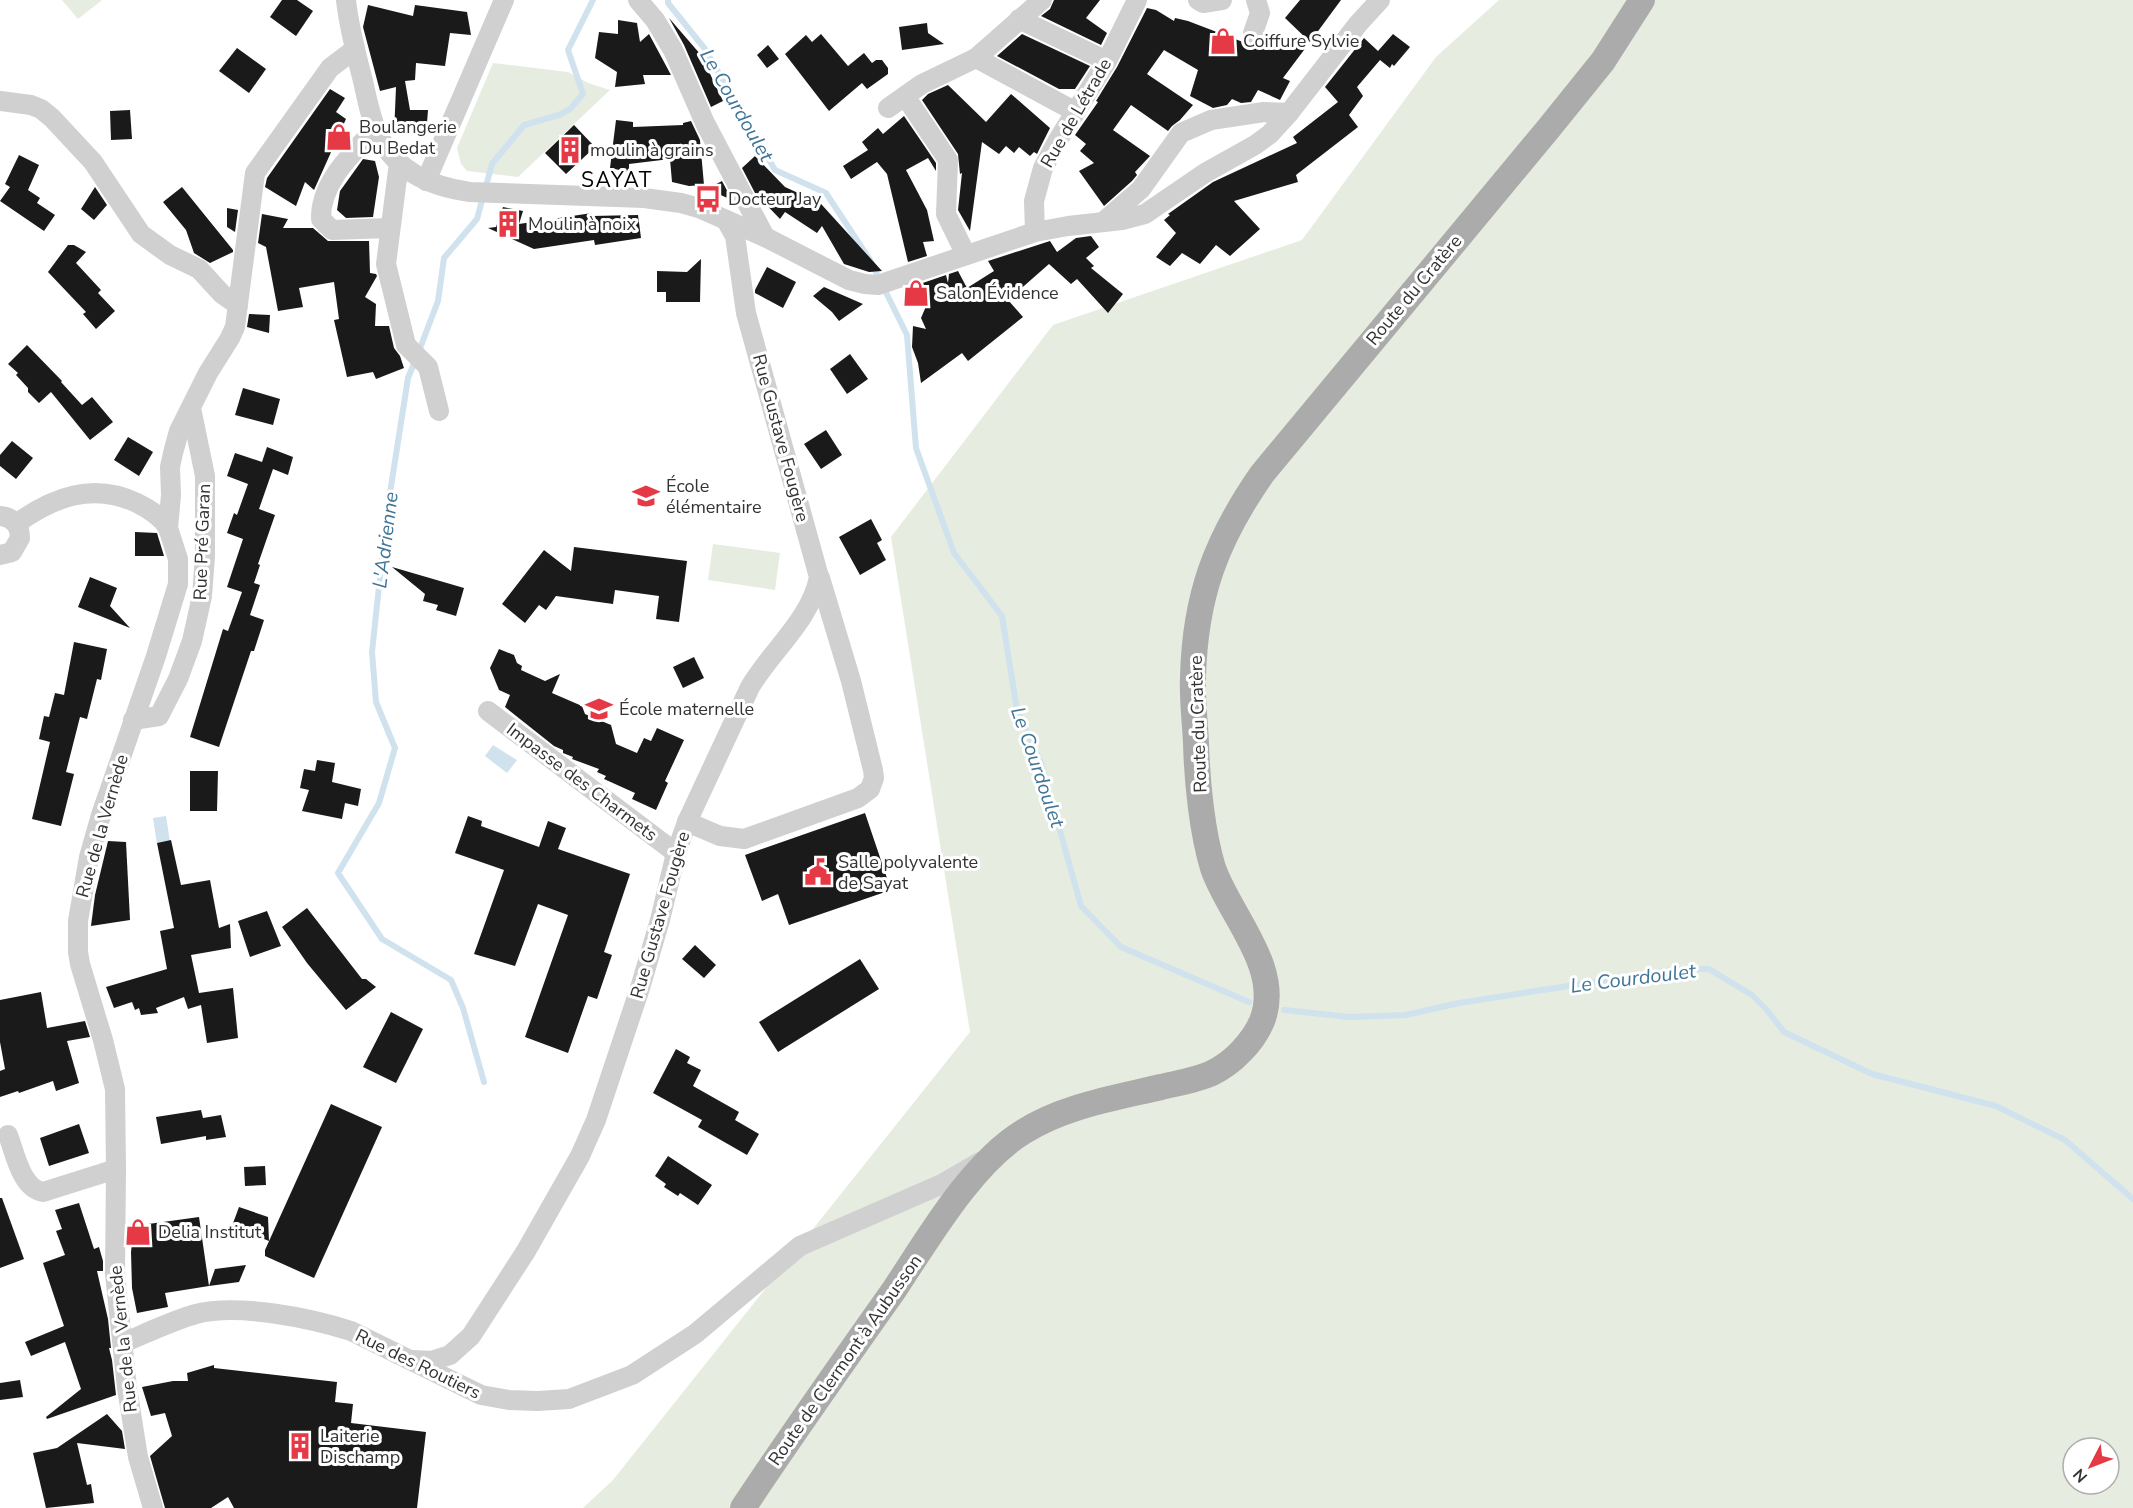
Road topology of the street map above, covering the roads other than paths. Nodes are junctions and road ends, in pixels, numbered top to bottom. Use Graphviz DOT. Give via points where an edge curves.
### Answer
graph roads {
  1 [pos="346,0"];
  2 [pos="504,0"];
  3 [pos="638,0"];
  4 [pos="1042,0"];
  5 [pos="1137,0"];
  6 [pos="1198,0"];
  7 [pos="1222,0"];
  8 [pos="1256,0"];
  9 [pos="1380,0"];
  10 [pos="1642,0"];
  11 [pos="1019,19"];
  12 [pos="1253,33"];
  13 [pos="355,50"];
  14 [pos="976,58"];
  15 [pos="1107,61"];
  16 [pos="905,96"];
  17 [pos="0,101"];
  18 [pos="888,108"];
  19 [pos="1076,112"];
  20 [pos="1289,113"];
  21 [pos="376,128"];
  22 [pos="399,163"];
  23 [pos="426,181"];
  24 [pos="726,220"];
  25 [pos="1104,222"];
  26 [pos="390,228"];
  27 [pos="1035,232"];
  28 [pos="765,237"];
  29 [pos="966,255"];
  30 [pos="238,305"];
  31 [pos="191,408"];
  32 [pos="439,411"];
  33 [pos="8,520"];
  34 [pos="168,528"];
  35 [pos="1,559"];
  36 [pos="819,577"];
  37 [pos="488,711"];
  38 [pos="133,720"];
  39 [pos="687,822"];
  40 [pos="676,853"];
  41 [pos="8,1135"];
  42 [pos="1010,1140"];
  43 [pos="116,1169"];
  44 [pos="881,1210"];
  45 [pos="948,1212"];
  46 [pos="123,1344"];
  47 [pos="413,1360"];
  48 [pos="153,1508"];
  49 [pos="743,1508"];
  1 -- 13 [label="street"];
  2 -- 23 [label="street"];
  3 -- 28 [label="street" via="656,20 673,50 705,123"];
  4 -- 11 [label="street"];
  5 -- 15 [label="street, Rue de Létrade"];
  6 -- 7 [label="street"];
  8 -- 12 [label="street" via="1260,13"];
  9 -- 20 [label="street"];
  10 -- 42 [label="main road, Route du Cratère" via="1603,61 1262,474 1240,505 1215,556 1197,621 1193,678 1196,764 1214,869 1253,945 1266,988 1266,1007 1257,1030 1234,1058 1212,1073 1066,1112"];
  11 -- 14 [label="street"];
  11 -- 15 [label="street"];
  13 -- 21 [label="street"];
  13 -- 30 [label="street, Rue de la Vernède" via="330,68 255,173"];
  14 -- 16 [label="street" via="921,84"];
  14 -- 19 [label="street"];
  15 -- 19 [label="street, Rue de Létrade"];
  16 -- 18 [label="street"];
  16 -- 29 [label="street" via="948,160 946,214"];
  17 -- 30 [label="street" via="31,105 52,118 93,162 141,234 199,269"];
  19 -- 27 [label="street, Rue de Létrade" via="1043,168 1034,201"];
  20 -- 25 [label="street" via="1255,145 1205,173 1146,214"];
  20 -- 25 [label="street" via="1264,112 1211,120 1181,133 1141,189"];
  21 -- 22 [label="street"];
  21 -- 26 [label="street" via="325,192 321,219 332,230"];
  22 -- 23 [label="street"];
  22 -- 26 [label="street"];
  23 -- 24 [label="street" via="461,191 665,200"];
  24 -- 28 [label="street"];
  24 -- 36 [label="street, Rue Gustave Fougère" via="735,236 746,313"];
  25 -- 27 [label="street"];
  26 -- 32 [label="street" via="386,264 406,345 428,367"];
  27 -- 29 [label="street"];
  28 -- 29 [label="street" via="849,280 865,284 891,282"];
  30 -- 31 [label="street, Rue de la Vernède" via="230,338"];
  31 -- 34 [label="street, Rue de la Vernède" via="179,431 170,467"];
  31 -- 38 [label="street, Rue Pré Garan" via="205,476 202,596 192,641 159,716"];
  33 -- 34 [label="street" via="55,500 97,492 120,496 142,506"];
  33 -- 35 [label="street" via="20,532 19,543"];
  34 -- 38 [label="street, Rue de la Vernède" via="178,559 178,584"];
  36 -- 39 [label="street, Rue Gustave Fougère" via="811,603 750,687"];
  36 -- 39 [label="street" via="871,760 874,778 870,789 858,798 744,838 720,836"];
  37 -- 40 [label="street, Impasse des Charmets"];
  38 -- 43 [label="street, Rue de la Vernède" via="89,857 78,921 80,964 115,1089"];
  39 -- 40 [label="street, Rue Gustave Fougère"];
  40 -- 47 [label="street, Rue Gustave Fougère" via="643,977 596,1120 580,1156 471,1336 450,1355"];
  41 -- 43 [label="street" via="24,1177 36,1190 43,1192"];
  42 -- 44 [label="street, Rue des Routiers" via="942,1184"];
  42 -- 45 [label="main road, Route du Cratère" via="984,1164"];
  43 -- 46 [label="street, Rue de la Vernède" via="115,1274"];
  44 -- 45 [label="street, Rue des Routiers" via="917,1201"];
  44 -- 47 [label="street, Rue des Routiers" via="800,1246 695,1334 632,1375 569,1399 492,1398"];
  45 -- 49 [label="main road, Route de Clermont à Aubusson"];
  46 -- 47 [label="street, Rue des Routiers" via="197,1314 240,1310 328,1324"];
  46 -- 48 [label="street, Rue de la Vernède" via="138,1457"];
}
